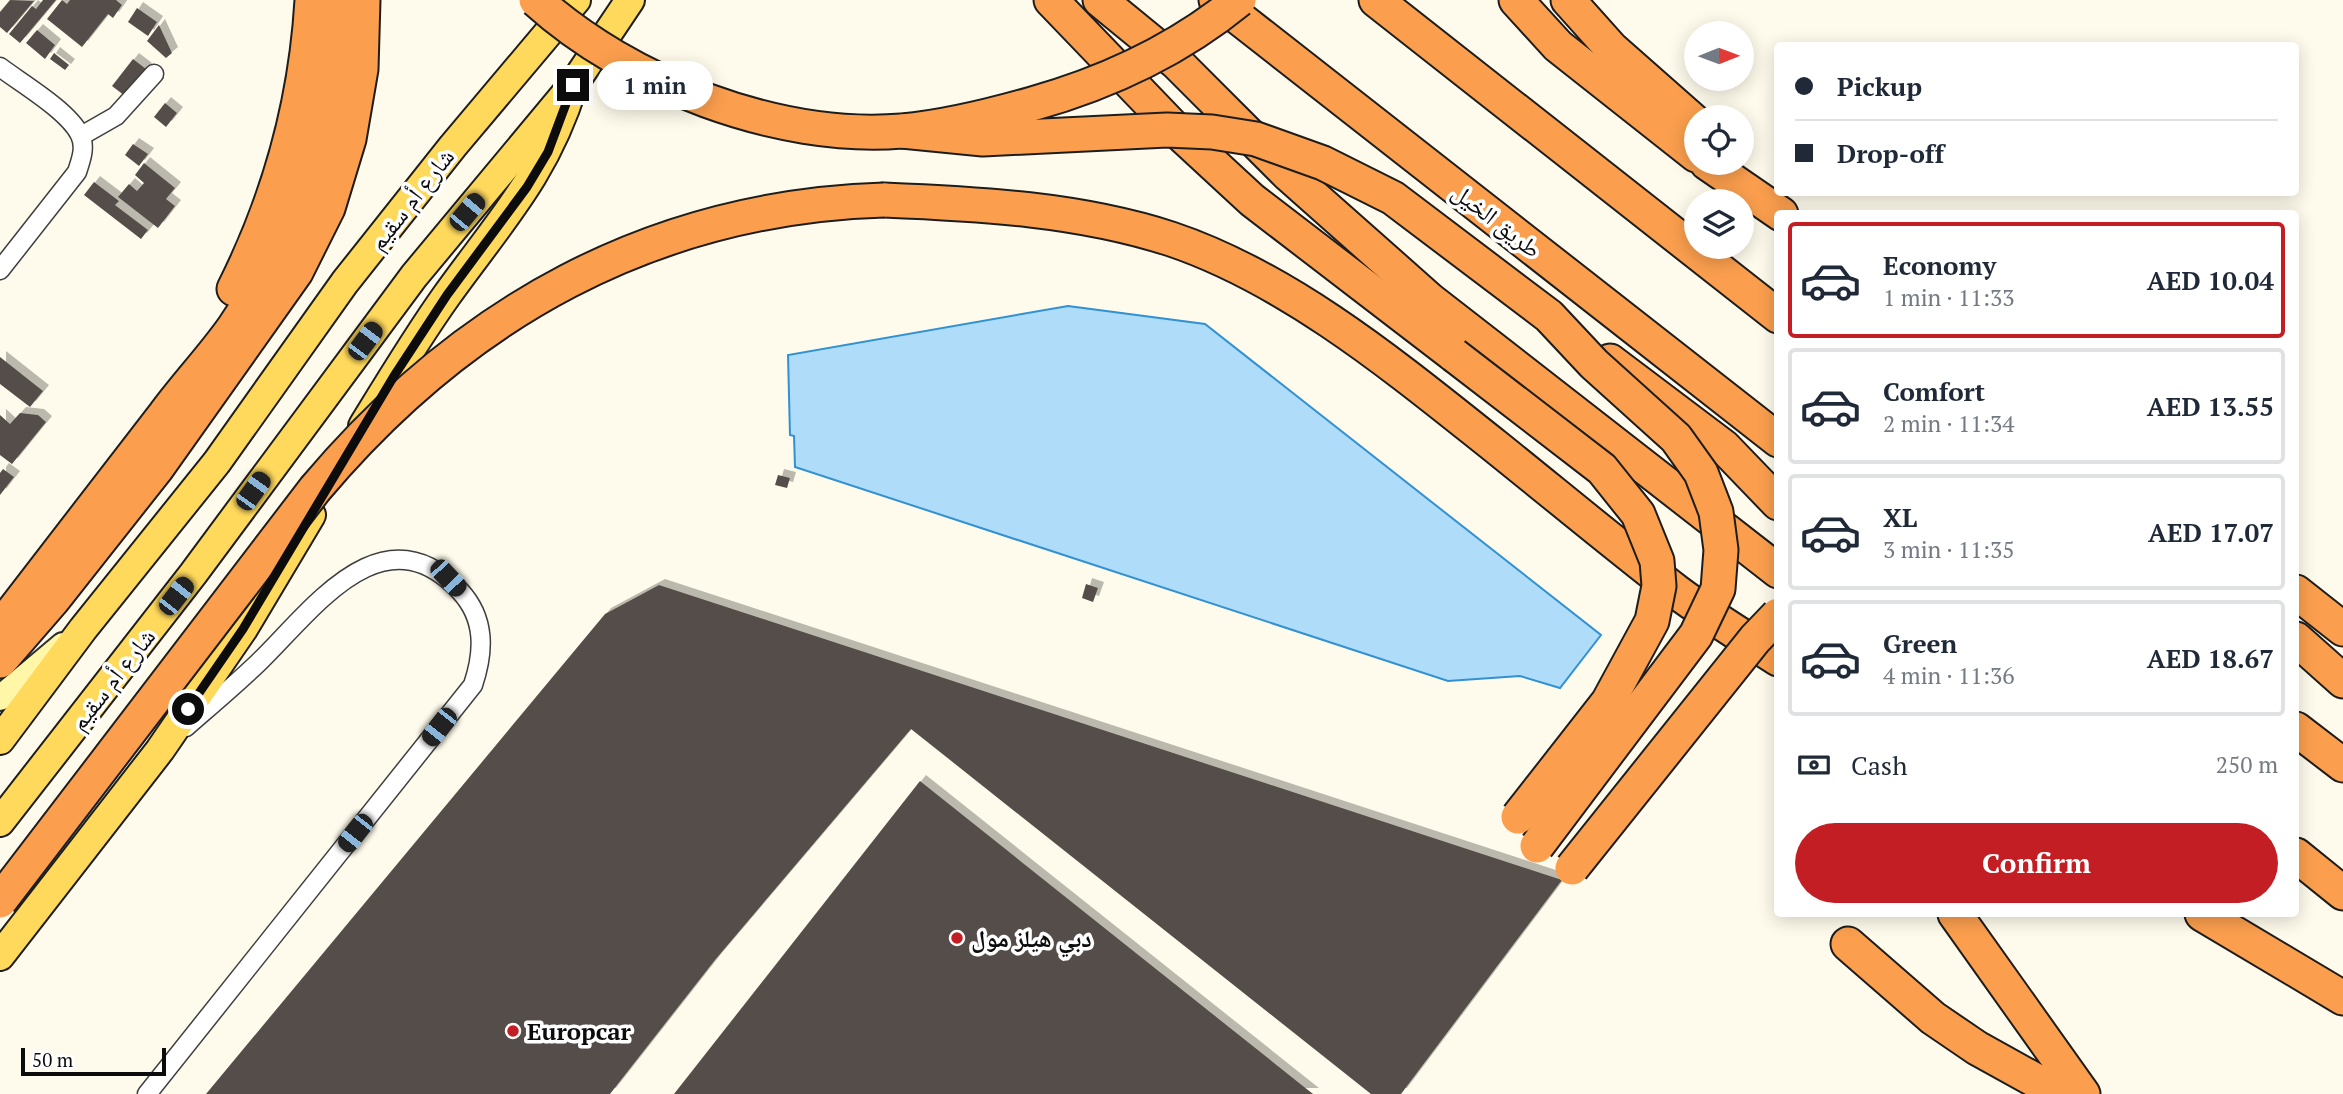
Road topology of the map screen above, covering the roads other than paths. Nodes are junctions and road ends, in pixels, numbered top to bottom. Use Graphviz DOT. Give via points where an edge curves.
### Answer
graph roads {
  1 [pos="312,0"];
  2 [pos="341,0"];
  3 [pos="363,0"];
  4 [pos="536,0"];
  5 [pos="576,0"];
  6 [pos="1051,0"];
  7 [pos="1100,0"];
  8 [pos="1216,0"];
  9 [pos="1239,0"];
  10 [pos="1376,0"];
  11 [pos="1516,0"];
  12 [pos="1568,0"];
  13 [pos="629,1"];
  14 [pos="0,67"];
  15 [pos="155,74"];
  16 [pos="573,85"];
  17 [pos="1684,112"];
  18 [pos="902,131"];
  19 [pos="81,136"];
  20 [pos="1684,146"];
  21 [pos="1725,175"];
  22 [pos="1750,175"];
  23 [pos="1777,210"];
  24 [pos="0,270"];
  25 [pos="1774,313"];
  26 [pos="1549,316"];
  27 [pos="179,394"];
  28 [pos="1774,437"];
  29 [pos="1774,499"];
  30 [pos="1774,567"];
  31 [pos="2299,594"];
  32 [pos="1774,619"];
  33 [pos="83,629"];
  34 [pos="2343,629"];
  35 [pos="2299,642"];
  36 [pos="2,647"];
  37 [pos="1774,656"];
  38 [pos="2343,681"];
  39 [pos="0,698"];
  40 [pos="2299,731"];
  41 [pos="0,740"];
  42 [pos="160,750"];
  43 [pos="2343,765"];
  44 [pos="1518,817"];
  45 [pos="0,822"];
  46 [pos="1537,846"];
  47 [pos="2299,857"];
  48 [pos="1572,868"];
  49 [pos="2343,892"];
  50 [pos="0,901"];
  51 [pos="1957,917"];
  52 [pos="2207,917"];
  53 [pos="1848,944"];
  54 [pos="0,956"];
  55 [pos="2343,998"];
  56 [pos="147,1094"];
  57 [pos="2060,1094"];
  58 [pos="2083,1094"];
  1 -- 27 [label="highway" via="302,99 282,175 252,253"];
  2 -- 27 [label="highway" via="330,103 303,198 279,251 234,327"];
  3 -- 36 [label="highway" via="361,69 349,139 328,208 302,261 157,468 59,592"];
  4 -- 18 [label="highway, bridge" via="609,54 695,95 807,125"];
  5 -- 33 [label="main road, شارع أم سقيم" via="362,261 217,462"];
  6 -- 44 [label="highway, bridge" via="1173,127 1252,200 1602,469 1638,514 1657,561 1659,586 1652,621 1608,702"];
  7 -- 30 [label="highway" via="1177,63 1307,192 1430,300"];
  8 -- 28 [label="highway, طريق الخيل"];
  9 -- 18 [label="highway, bridge" via="1175,45 1106,80 979,118"];
  10 -- 25 [label="highway"];
  11 -- 20 [label="highway" via="1558,46"];
  12 -- 17 [label="highway" via="1611,48"];
  13 -- 16 [label="main road, شارع أم سقيم"];
  14 -- 19 [label="street" via="70,121"];
  15 -- 19 [label="street" via="116,116"];
  16 -- 42 [label="main road" via="548,152 527,187 401,364 243,629"];
  16 -- 45 [label="main road, شارع أم سقيم" via="414,276"];
  18 -- 26 [label="highway, bridge" via="996,139 1189,130 1256,139 1335,168 1393,198"];
  19 -- 24 [label="street" via="83,154 77,172"];
  21 -- 23 [label="highway"];
  22 -- 23 [label="highway"];
  26 -- 29 [label="highway, bridge" via="1724,447"];
  26 -- 46 [label="highway, bridge" via="1594,364 1661,422 1689,455 1711,493 1721,550 1718,589 1696,635"];
  27 -- 36 [label="highway"];
  31 -- 34 [label="highway"];
  32 -- 48 [label="highway, bridge"];
  33 -- 39 [label="main road"];
  33 -- 41 [label="main road, شارع أم سقيم"];
  35 -- 38 [label="highway"];
  37 -- 50 [label="highway, bridge" via="1679,593 1353,336 1223,260 1170,239 1062,214 1003,206 884,200 800,205 759,212 639,247 530,302 430,372 370,428 316,489"];
  40 -- 43 [label="highway"];
  42 -- 54 [label="main road"];
  42 -- 56 [label="street" via="259,662 339,581 364,566 393,560 422,564 448,578 468,600 481,627 482,657 473,685"];
  47 -- 49 [label="highway"];
  51 -- 58 [label="highway"];
  52 -- 55 [label="highway"];
  53 -- 57 [label="highway" via="1933,1018"];
}
